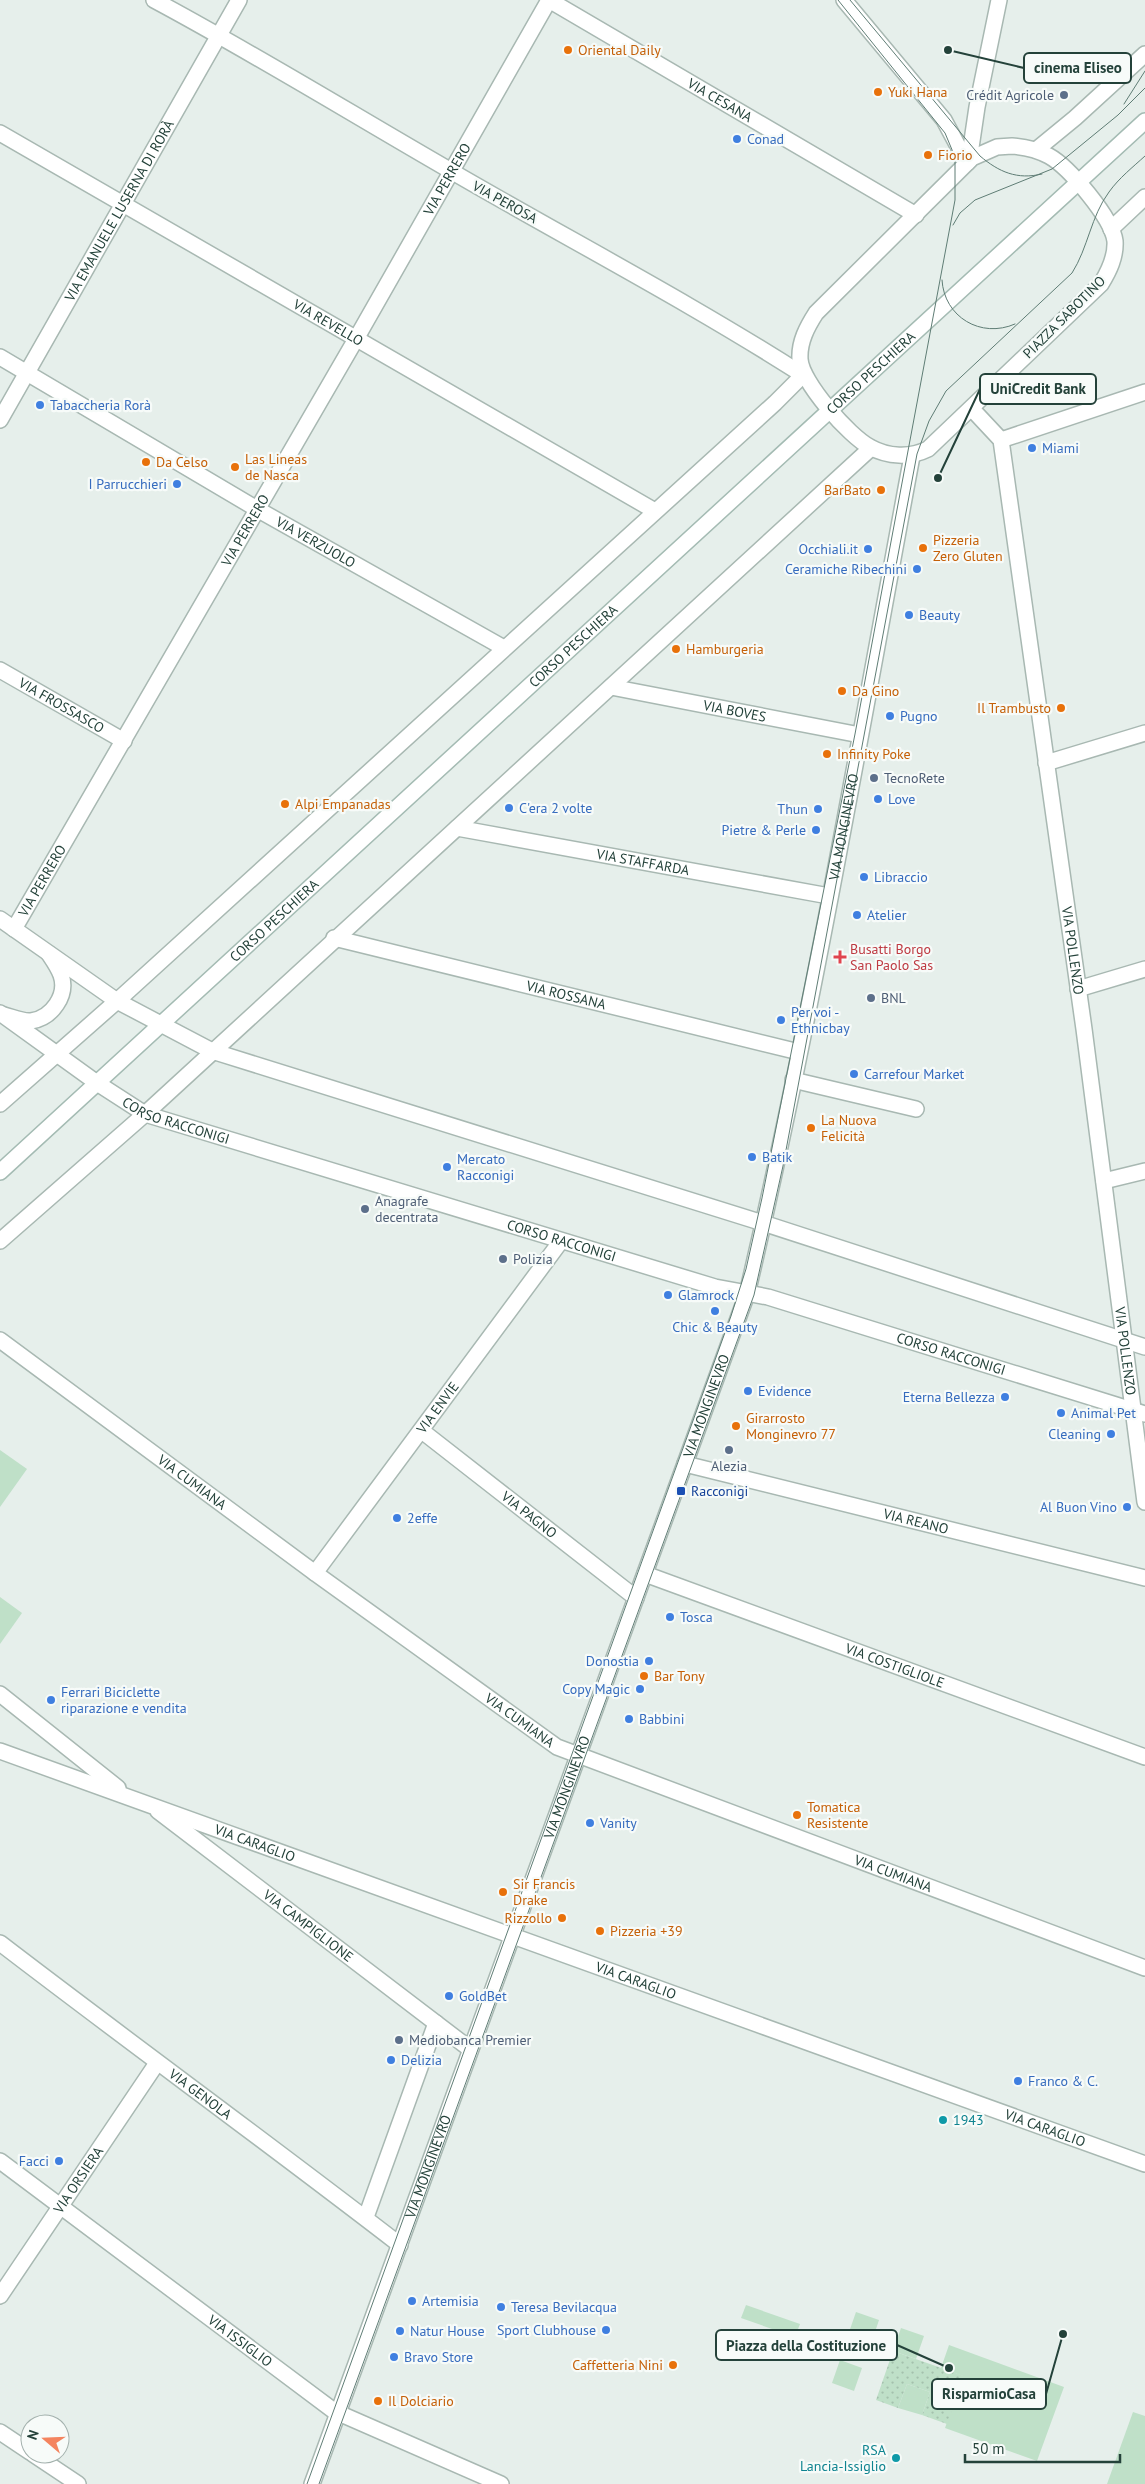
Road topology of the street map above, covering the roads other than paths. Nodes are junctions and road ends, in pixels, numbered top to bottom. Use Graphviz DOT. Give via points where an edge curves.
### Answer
graph roads {
  1 [pos="154,0"];
  2 [pos="239,0"];
  3 [pos="549,0"];
  4 [pos="844,0"];
  5 [pos="998,0"];
  6 [pos="219,35"];
  7 [pos="1145,54"];
  8 [pos="1145,121"];
  9 [pos="0,133"];
  10 [pos="1036,150"];
  11 [pos="968,162"];
  12 [pos="451,172"];
  13 [pos="1076,182"];
  14 [pos="1145,197"];
  15 [pos="123,205"];
  16 [pos="916,215"];
  17 [pos="1111,229"];
  18 [pos="356,340"];
  19 [pos="0,357"];
  20 [pos="27,372"];
  21 [pos="803,375"];
  22 [pos="1145,392"];
  23 [pos="972,409"];
  24 [pos="830,410"];
  25 [pos="0,420"];
  26 [pos="1001,440"];
  27 [pos="870,448"];
  28 [pos="912,456"];
  29 [pos="257,509"];
  30 [pos="655,511"];
  31 [pos="504,648"];
  32 [pos="0,670"];
  33 [pos="611,687"];
  34 [pos="1145,733"];
  35 [pos="860,735"];
  36 [pos="124,741"];
  37 [pos="1046,763"];
  38 [pos="457,828"];
  39 [pos="829,896"];
  40 [pos="0,919"];
  41 [pos="14,929"];
  42 [pos="334,938"];
  43 [pos="49,954"];
  44 [pos="1145,969"];
  45 [pos="1078,989"];
  46 [pos="117,1001"];
  47 [pos="2,1014"];
  48 [pos="160,1026"];
  49 [pos="212,1051"];
  50 [pos="798,1052"];
  51 [pos="56,1053"];
  52 [pos="793,1080"];
  53 [pos="97,1084"];
  54 [pos="0,1104"];
  55 [pos="916,1109"];
  56 [pos="144,1114"];
  57 [pos="1145,1171"];
  58 [pos="0,1172"];
  59 [pos="1104,1181"];
  60 [pos="763,1223"];
  61 [pos="0,1241"];
  62 [pos="561,1241"];
  63 [pos="746,1294"];
  64 [pos="0,1340"];
  65 [pos="1123,1340"];
  66 [pos="1145,1347"];
  67 [pos="1139,1412"];
  68 [pos="422,1431"];
  69 [pos="685,1464"];
  70 [pos="1145,1502"];
  71 [pos="315,1574"];
  72 [pos="645,1574"];
  73 [pos="1145,1578"];
  74 [pos="636,1598"];
  75 [pos="0,1694"];
  76 [pos="579,1755"];
  77 [pos="3,1756"];
  78 [pos="1145,1758"];
  79 [pos="127,1795"];
  80 [pos="144,1802"];
  81 [pos="511,1937"];
  82 [pos="0,1943"];
  83 [pos="1145,1968"];
  84 [pos="436,2023"];
  85 [pos="470,2050"];
  86 [pos="157,2063"];
  87 [pos="0,2161"];
  88 [pos="1145,2164"];
  89 [pos="60,2206"];
  90 [pos="366,2217"];
  91 [pos="400,2245"];
  92 [pos="0,2296"];
  93 [pos="338,2413"];
  94 [pos="0,2432"];
  95 [pos="20,2446"];
  96 [pos="48,2464"];
  97 [pos="78,2484"];
  98 [pos="312,2484"];
  99 [pos="501,2484"];
  1 -- 6 [label="street, VIA PEROSA"];
  2 -- 6 [label="street, VIA EMANUELE LUSERNA DI RORÀ"];
  3 -- 12 [label="street, VIA PERRERO"];
  3 -- 16 [label="street, VIA CESANA"];
  4 -- 11 [label="street" via="944,120"];
  5 -- 11 [label="street"];
  6 -- 12 [label="street, VIA PEROSA"];
  6 -- 15 [label="street, VIA EMANUELE LUSERNA DI RORÀ"];
  7 -- 10 [label="street"];
  8 -- 13 [label="street, CORSO PESCHIERA"];
  9 -- 15 [label="street, VIA REVELLO"];
  10 -- 11 [label="street, PIAZZA SABOTINO" via="996,147"];
  10 -- 13 [label="street, PIAZZA SABOTINO" via="1060,164"];
  11 -- 16 [label="street, PIAZZA SABOTINO"];
  12 -- 18 [label="street, VIA PERRERO"];
  12 -- 21 [label="street, VIA PEROSA" via="738,333"];
  13 -- 17 [label="street, PIAZZA SABOTINO"];
  13 -- 24 [label="street, CORSO PESCHIERA"];
  14 -- 17 [label="street"];
  15 -- 18 [label="street, VIA REVELLO"];
  15 -- 20 [label="street, VIA EMANUELE LUSERNA DI RORÀ"];
  16 -- 21 [label="street, PIAZZA SABOTINO" via="816,313 800,349"];
  17 -- 23 [label="street, PIAZZA SABOTINO" via="1115,240 1114,253 1110,270 1101,284"];
  18 -- 29 [label="street, VIA PERRERO"];
  18 -- 30 [label="street, VIA REVELLO"];
  19 -- 20 [label="street, VIA VERZUOLO"];
  20 -- 25 [label="street, VIA EMANUELE LUSERNA DI RORÀ"];
  20 -- 29 [label="street, VIA VERZUOLO"];
  21 -- 24 [label="street"];
  21 -- 30 [label="street"];
  22 -- 26 [label="street"];
  23 -- 26 [label="street"];
  23 -- 28 [label="street, PIAZZA SABOTINO" via="933,446"];
  24 -- 27 [label="street"];
  24 -- 48 [label="street, CORSO PESCHIERA"];
  26 -- 37 [label="street, VIA POLLENZO"];
  27 -- 28 [label="street"];
  27 -- 33 [label="street"];
  28 -- 35 [label="street, VIA MONGINEVRO"];
  29 -- 31 [label="street, VIA VERZUOLO"];
  29 -- 36 [label="street, VIA PERRERO"];
  30 -- 31 [label="street"];
  31 -- 46 [label="street"];
  32 -- 36 [label="street, VIA FROSSASCO"];
  33 -- 35 [label="street, VIA BOVES"];
  33 -- 38 [label="street"];
  34 -- 37 [label="street"];
  35 -- 39 [label="street, VIA MONGINEVRO"];
  36 -- 41 [label="street, VIA PERRERO"];
  37 -- 45 [label="street, VIA POLLENZO"];
  38 -- 39 [label="street, VIA STAFFARDA"];
  38 -- 42 [label="street"];
  39 -- 50 [label="street, VIA MONGINEVRO"];
  40 -- 41 [label="street, CORSO RACCONIGI"];
  41 -- 43 [label="street, CORSO RACCONIGI"];
  42 -- 49 [label="street"];
  42 -- 50 [label="street, VIA ROSSANA"];
  43 -- 46 [label="street, CORSO RACCONIGI"];
  43 -- 47 [label="street, CORSO RACCONIGI" via="61,975 62,992 56,1006 46,1016 30,1021"];
  44 -- 45 [label="street"];
  45 -- 59 [label="street, VIA POLLENZO"];
  46 -- 48 [label="street, CORSO RACCONIGI"];
  46 -- 51 [label="street"];
  47 -- 51 [label="street, CORSO RACCONIGI"];
  48 -- 49 [label="street, CORSO RACCONIGI"];
  48 -- 53 [label="street, CORSO PESCHIERA"];
  49 -- 56 [label="street"];
  49 -- 60 [label="street, CORSO RACCONIGI"];
  50 -- 52 [label="street, VIA MONGINEVRO"];
  51 -- 53 [label="street, CORSO RACCONIGI"];
  51 -- 54 [label="street"];
  52 -- 55 [label="street"];
  52 -- 60 [label="street, VIA MONGINEVRO"];
  53 -- 56 [label="street, CORSO RACCONIGI"];
  53 -- 58 [label="street, CORSO PESCHIERA"];
  56 -- 61 [label="street"];
  56 -- 62 [label="street, CORSO RACCONIGI"];
  57 -- 59 [label="street"];
  59 -- 65 [label="street, VIA POLLENZO"];
  60 -- 63 [label="street, VIA MONGINEVRO"];
  60 -- 65 [label="street, CORSO RACCONIGI"];
  62 -- 63 [label="street, CORSO RACCONIGI"];
  62 -- 68 [label="street, VIA ENVIE"];
  63 -- 67 [label="street, CORSO RACCONIGI" via="781,1301"];
  63 -- 69 [label="street, VIA MONGINEVRO"];
  64 -- 71 [label="street, VIA CUMIANA"];
  65 -- 66 [label="street, CORSO RACCONIGI"];
  65 -- 67 [label="street, VIA POLLENZO"];
  67 -- 70 [label="street, VIA POLLENZO"];
  68 -- 71 [label="street, VIA ENVIE"];
  68 -- 74 [label="street, VIA PAGNO"];
  69 -- 72 [label="street, VIA MONGINEVRO"];
  69 -- 73 [label="street, VIA REANO"];
  71 -- 76 [label="street, VIA CUMIANA" via="557,1747"];
  72 -- 74 [label="street, VIA MONGINEVRO"];
  72 -- 78 [label="street, VIA COSTIGLIOLE"];
  74 -- 76 [label="street, VIA MONGINEVRO"];
  75 -- 79 [label="street, VIA CARAGLIO"];
  76 -- 81 [label="street, VIA MONGINEVRO"];
  76 -- 83 [label="street, VIA CUMIANA"];
  77 -- 79 [label="street, VIA CARAGLIO"];
  79 -- 80 [label="street, VIA CARAGLIO"];
  80 -- 81 [label="street, VIA CARAGLIO"];
  80 -- 84 [label="street, VIA CAMPIGLIONE"];
  81 -- 85 [label="street, VIA MONGINEVRO"];
  81 -- 88 [label="street, VIA CARAGLIO"];
  82 -- 86 [label="street, VIA GENOLA"];
  84 -- 85 [label="street, VIA CAMPIGLIONE"];
  84 -- 90 [label="street"];
  85 -- 91 [label="street, VIA MONGINEVRO"];
  86 -- 89 [label="street, VIA ORSIERA"];
  86 -- 90 [label="street, VIA GENOLA"];
  87 -- 89 [label="street, VIA ISSIGLIO"];
  89 -- 92 [label="street, VIA ORSIERA"];
  89 -- 93 [label="street, VIA ISSIGLIO"];
  90 -- 91 [label="street, VIA GENOLA"];
  91 -- 93 [label="street, VIA MONGINEVRO"];
  93 -- 98 [label="street, VIA MONGINEVRO"];
  93 -- 99 [label="street, VIA ISSIGLIO"];
  94 -- 95 [label="street"];
  96 -- 97 [label="street"];
}
